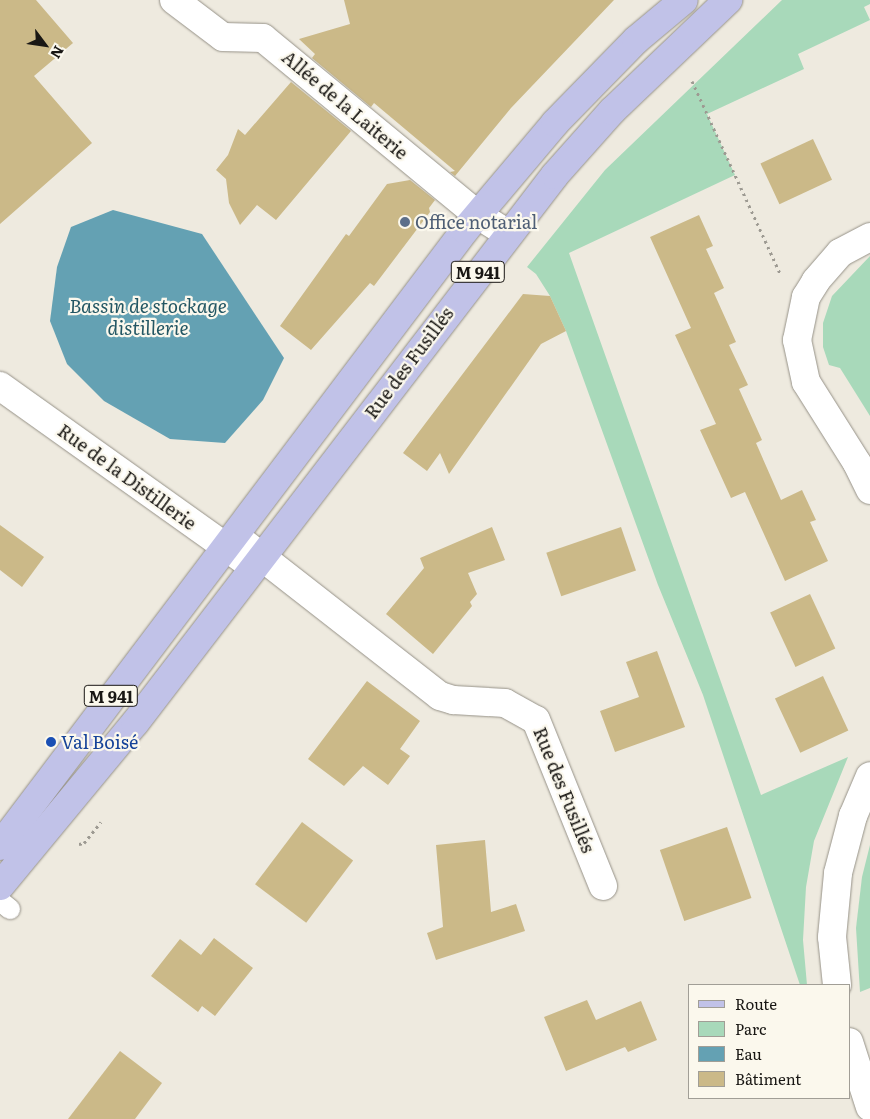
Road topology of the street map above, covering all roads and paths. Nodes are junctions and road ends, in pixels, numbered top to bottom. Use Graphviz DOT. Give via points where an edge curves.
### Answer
graph roads {
  1 [pos="174,0"];
  2 [pos="684,0"];
  3 [pos="728,0"];
  4 [pos="688,72"];
  5 [pos="478,216"];
  6 [pos="507,233"];
  7 [pos="870,237"];
  8 [pos="806,297"];
  9 [pos="0,386"];
  10 [pos="870,490"];
  11 [pos="230,542"];
  12 [pos="258,562"];
  13 [pos="870,776"];
  14 [pos="0,846"];
  15 [pos="603,886"];
  16 [pos="3,899"];
  17 [pos="837,984"];
  18 [pos="850,1045"];
  19 [pos="870,1107"];
  1 -- 5 [label="street, Allée de la Laiterie" via="223,37 263,38"];
  2 -- 5 [label="main road, Rue des Fusillés / M 941" via="636,40 568,109"];
  3 -- 6 [label="main road, Rue des Fusillés / M 941" via="612,111"];
  4 -- 8 [label="path" via="784,282"];
  5 -- 6 [label="street, Allée de la Laiterie"];
  5 -- 11 [label="main road, Rue des Fusillés / M 941"];
  6 -- 12 [label="main road, Rue des Fusillés / M 941"];
  7 -- 8 [label="street" via="840,253"];
  8 -- 10 [label="street" via="797,340 806,382 857,463"];
  9 -- 11 [label="street, Rue de la Distillerie"];
  11 -- 12 [label="street, Rue de la Distillerie"];
  11 -- 14 [label="main road, Rue des Fusillés / M 941"];
  12 -- 15 [label="street, Rue des Fusillés" via="440,696 453,700 505,703 536,720"];
  12 -- 16 [label="main road, Rue des Fusillés / M 941"];
  13 -- 17 [label="street" via="853,816 838,873 832,937"];
  18 -- 19 [label="street"];
}
